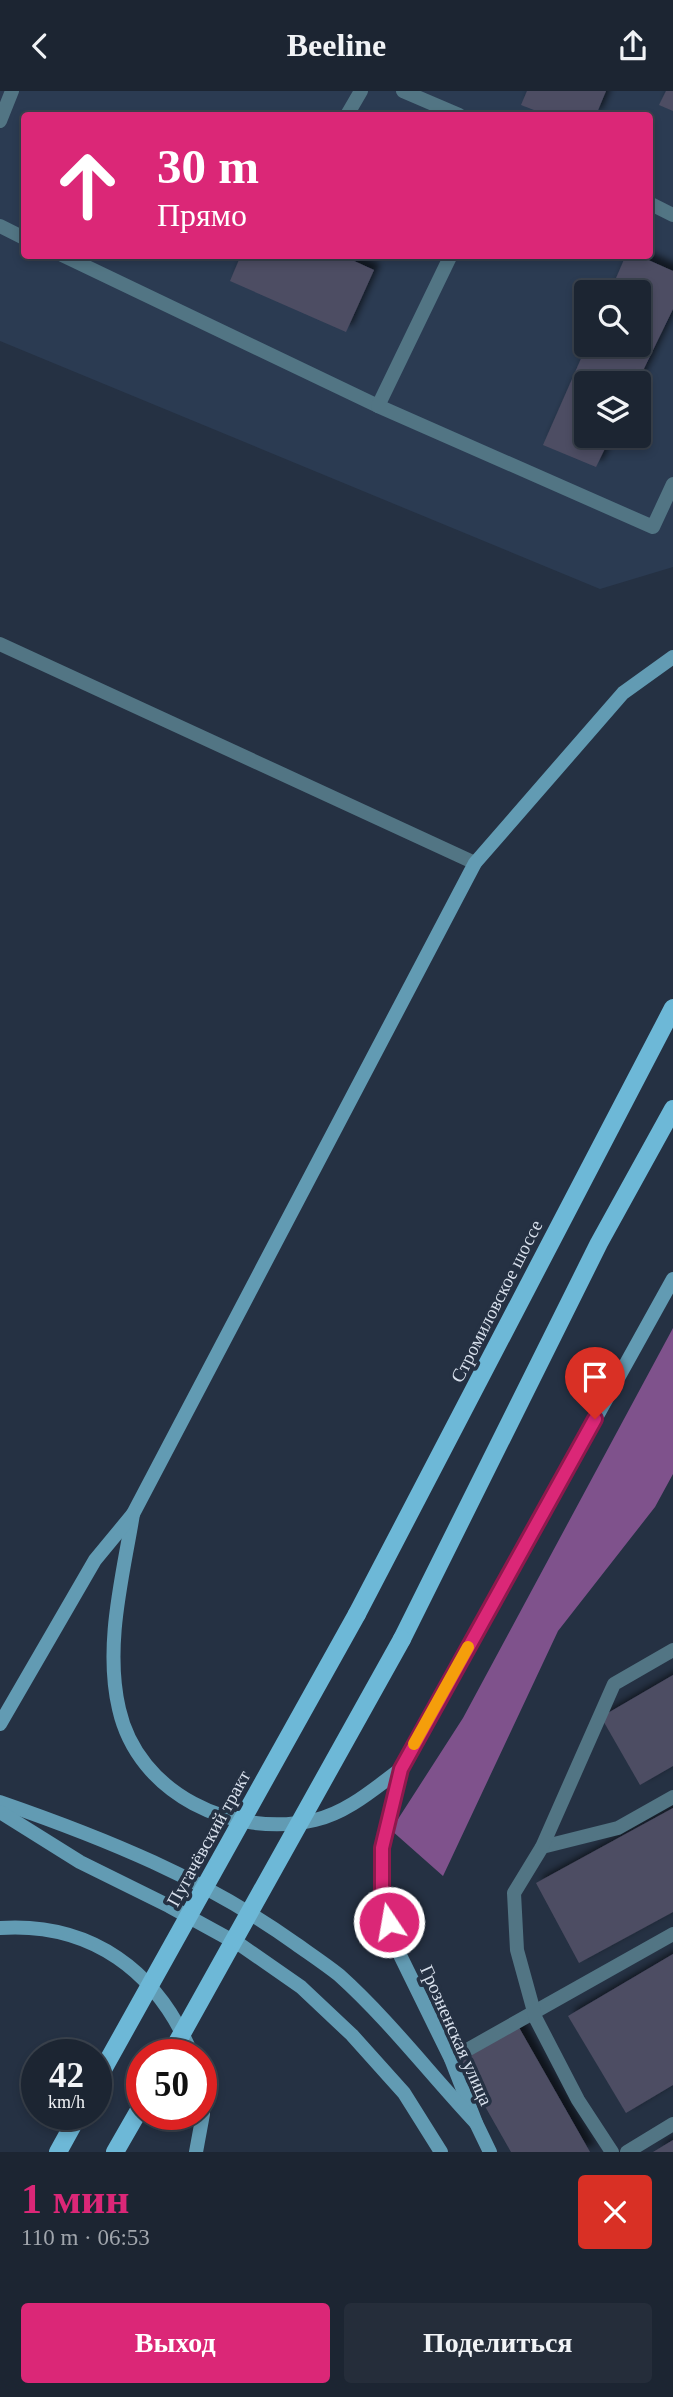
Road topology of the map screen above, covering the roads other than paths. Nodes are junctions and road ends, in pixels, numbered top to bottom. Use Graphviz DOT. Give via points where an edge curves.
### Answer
graph roads {
  1 [pos="12,91"];
  2 [pos="361,91"];
  3 [pos="403,91"];
  4 [pos="350,112"];
  5 [pos="452,112"];
  6 [pos="0,121"];
  7 [pos="653,205"];
  8 [pos="673,215"];
  9 [pos="0,226"];
  10 [pos="21,236"];
  11 [pos="70,259"];
  12 [pos="449,259"];
  13 [pos="378,406"];
  14 [pos="673,484"];
  15 [pos="0,644"];
  16 [pos="673,657"];
  17 [pos="475,863"];
  18 [pos="673,1008"];
  19 [pos="673,1109"];
  20 [pos="673,1279"];
  21 [pos="133,1514"];
  22 [pos="356,1614"];
  23 [pos="673,1650"];
  24 [pos="0,1724"];
  25 [pos="401,1769"];
  26 [pos="673,1797"];
  27 [pos="0,1802"];
  28 [pos="0,1812"];
  29 [pos="542,1847"];
  30 [pos="0,1928"];
  31 [pos="673,1934"];
  32 [pos="534,2011"];
  33 [pos="179,2039"];
  34 [pos="185,2039"];
  35 [pos="112,2053"];
  36 [pos="451,2059"];
  37 [pos="476,2123"];
  38 [pos="673,2124"];
  39 [pos="70,2130"];
  40 [pos="128,2130"];
  41 [pos="200,2130"];
  42 [pos="58,2152"];
  43 [pos="115,2152"];
  44 [pos="195,2152"];
  45 [pos="441,2152"];
  46 [pos="490,2152"];
  47 [pos="612,2152"];
  48 [pos="627,2152"];
  1 -- 6 [label="street"];
  2 -- 4 [label="street"];
  3 -- 5 [label="street"];
  7 -- 8 [label="street"];
  9 -- 10 [label="street"];
  11 -- 13 [label="street"];
  12 -- 13 [label="street"];
  13 -- 14 [label="street" via="653,527"];
  15 -- 17 [label="street"];
  16 -- 17 [label="main road" via="623,693"];
  17 -- 21 [label="main road"];
  18 -- 22 [label="main road, Стромиловское шоссе"];
  19 -- 33 [label="main road, bridge" via="599,1243 402,1639"];
  20 -- 25 [label="main road"];
  21 -- 24 [label="main road" via="95,1560"];
  21 -- 25 [label="main road" via="116,1617 114,1667 119,1710 136,1752 167,1787 199,1807 235,1820 278,1826 317,1820 360,1799"];
  22 -- 35 [label="main road, Пугачёвский тракт, bridge"];
  23 -- 29 [label="street" via="614,1684"];
  25 -- 36 [label="main road, Грозненская улица" via="382,1848 382,1898 396,1947"];
  26 -- 29 [label="street" via="618,1828"];
  27 -- 37 [label="main road" via="88,1832 186,1877 271,1926 336,1973 380,2014"];
  28 -- 45 [label="main road" via="80,1862 242,1946 301,1987 404,2093"];
  29 -- 32 [label="street" via="514,1893 517,1950"];
  30 -- 34 [label="main road" via="28,1926 74,1935 113,1954 146,1980"];
  31 -- 32 [label="street"];
  32 -- 36 [label="street"];
  32 -- 47 [label="street" via="578,2100"];
  36 -- 37 [label="main road, Грозненская улица"];
  37 -- 46 [label="main road, Грозненская улица"];
  38 -- 48 [label="street"];
  39 -- 42 [label="main road"];
  40 -- 43 [label="main road"];
  41 -- 44 [label="main road"];
}
